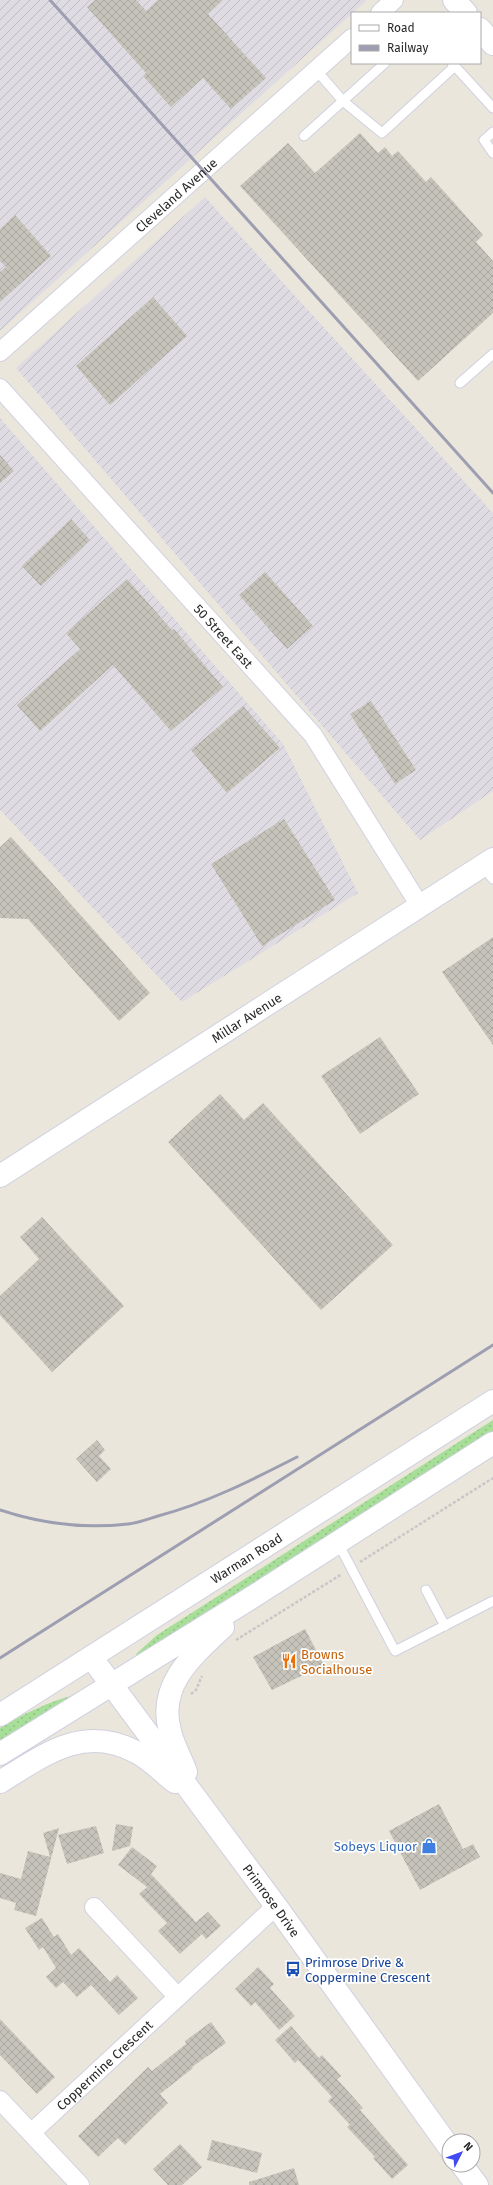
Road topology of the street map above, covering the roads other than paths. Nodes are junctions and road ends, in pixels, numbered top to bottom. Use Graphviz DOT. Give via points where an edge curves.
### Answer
graph roads {
  1 [pos="394,0"];
  2 [pos="454,0"];
  3 [pos="381,12"];
  4 [pos="465,12"];
  5 [pos="481,30"];
  6 [pos="351,39"];
  7 [pos="493,44"];
  8 [pos="385,64"];
  9 [pos="454,64"];
  10 [pos="316,70"];
  11 [pos="343,101"];
  12 [pos="493,108"];
  13 [pos="493,132"];
  14 [pos="304,136"];
  15 [pos="493,153"];
  16 [pos="0,352"];
  17 [pos="493,354"];
  18 [pos="460,383"];
  19 [pos="0,388"];
  20 [pos="489,868"];
  21 [pos="420,906"];
  22 [pos="0,1176"];
  23 [pos="493,1401"];
  24 [pos="493,1443"];
  25 [pos="338,1543"];
  26 [pos="426,1590"];
  27 [pos="254,1596"];
  28 [pos="493,1601"];
  29 [pos="445,1626"];
  30 [pos="91,1657"];
  31 [pos="112,1686"];
  32 [pos="0,1715"];
  33 [pos="0,1754"];
  34 [pos="0,1782"];
  35 [pos="195,1797"];
  36 [pos="276,1906"];
  37 [pos="94,1907"];
  38 [pos="177,1996"];
  39 [pos="0,2100"];
  40 [pos="31,2133"];
  41 [pos="441,2136"];
  42 [pos="468,2173"];
  43 [pos="80,2185"];
  44 [pos="477,2185"];
  1 -- 3 [label="street"];
  2 -- 4 [label="main road"];
  5 -- 7 [label="main road"];
  6 -- 10 [label="street, Cleveland Avenue"];
  8 -- 11 [label="lane"];
  9 -- 11 [label="lane" via="382,133"];
  9 -- 12 [label="lane"];
  10 -- 11 [label="lane"];
  10 -- 16 [label="street, Cleveland Avenue"];
  11 -- 14 [label="lane"];
  13 -- 15 [label="lane" via="484,140"];
  17 -- 18 [label="lane"];
  19 -- 21 [label="street, 50 Street East" via="313,735"];
  20 -- 21 [label="main road, Millar Avenue"];
  21 -- 22 [label="main road, Millar Avenue"];
  23 -- 30 [label="main road, Warman Road"];
  24 -- 25 [label="main road"];
  25 -- 27 [label="main road"];
  25 -- 29 [label="lane" via="395,1651"];
  26 -- 29 [label="lane"];
  27 -- 31 [label="main road"];
  27 -- 35 [label="main road" via="191,1657 177,1675 170,1693 169,1731"];
  28 -- 29 [label="lane"];
  30 -- 31 [label="main road, Primrose Drive"];
  30 -- 32 [label="main road, Warman Road"];
  31 -- 33 [label="main road"];
  31 -- 35 [label="main road, Primrose Drive"];
  34 -- 35 [label="main road" via="60,1748 91,1740 136,1752"];
  35 -- 36 [label="main road, Primrose Drive"];
  36 -- 38 [label="street, Coppermine Crescent"];
  36 -- 41 [label="main road, Primrose Drive"];
  37 -- 38 [label="street"];
  38 -- 40 [label="street, Coppermine Crescent"];
  39 -- 40 [label="street"];
  40 -- 43 [label="street"];
  42 -- 44 [label="main road"];
}
